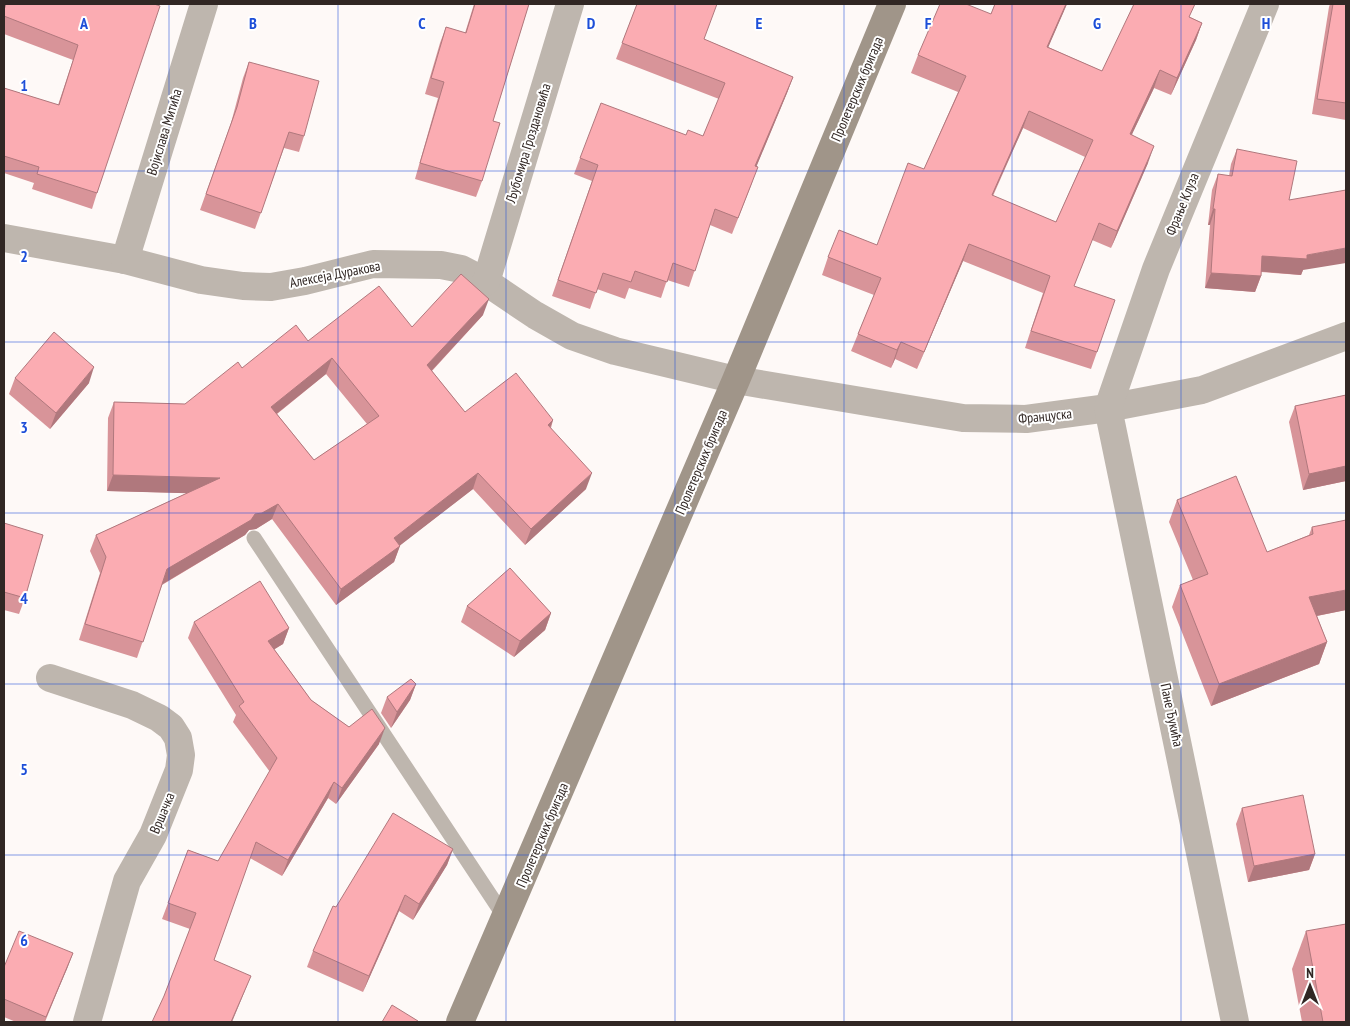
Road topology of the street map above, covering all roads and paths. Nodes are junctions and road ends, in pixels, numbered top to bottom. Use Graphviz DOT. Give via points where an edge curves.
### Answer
graph roads {
  1 [pos="204,4"];
  2 [pos="570,4"];
  3 [pos="892,4"];
  4 [pos="1265,4"];
  5 [pos="4,238"];
  6 [pos="125,260"];
  7 [pos="486,282"];
  8 [pos="1346,336"];
  9 [pos="736,380"];
  10 [pos="1108,408"];
  11 [pos="254,538"];
  12 [pos="50,678"];
  13 [pos="506,919"];
  14 [pos="87,1022"];
  15 [pos="460,1022"];
  16 [pos="1235,1022"];
  1 -- 6 [label="street, Војислава Митића"];
  2 -- 7 [label="street, Љубомира Гроздановића"];
  3 -- 9 [label="street, Пролетерских бригада"];
  4 -- 10 [label="street, Фрање Клуза" via="1156,269"];
  5 -- 6 [label="street, Алексеја Дуракова"];
  6 -- 7 [label="street, Алексеја Дуракова" via="201,280 244,286 271,287 373,264 441,265 461,269"];
  7 -- 9 [label="street, Алексеја Дуракова" via="572,336 615,351"];
  8 -- 10 [label="street, Француска" via="1202,390"];
  9 -- 10 [label="street, Француска" via="963,418 1026,419"];
  9 -- 13 [label="street, Пролетерских бригада"];
  10 -- 16 [label="street, Пане Ђукића"];
  11 -- 13 [label="lane"];
  12 -- 14 [label="street, Вршачка" via="132,705 159,718 171,727 178,738 181,755 180,770 153,835 127,881"];
  13 -- 15 [label="street, Пролетерских бригада"];
}
